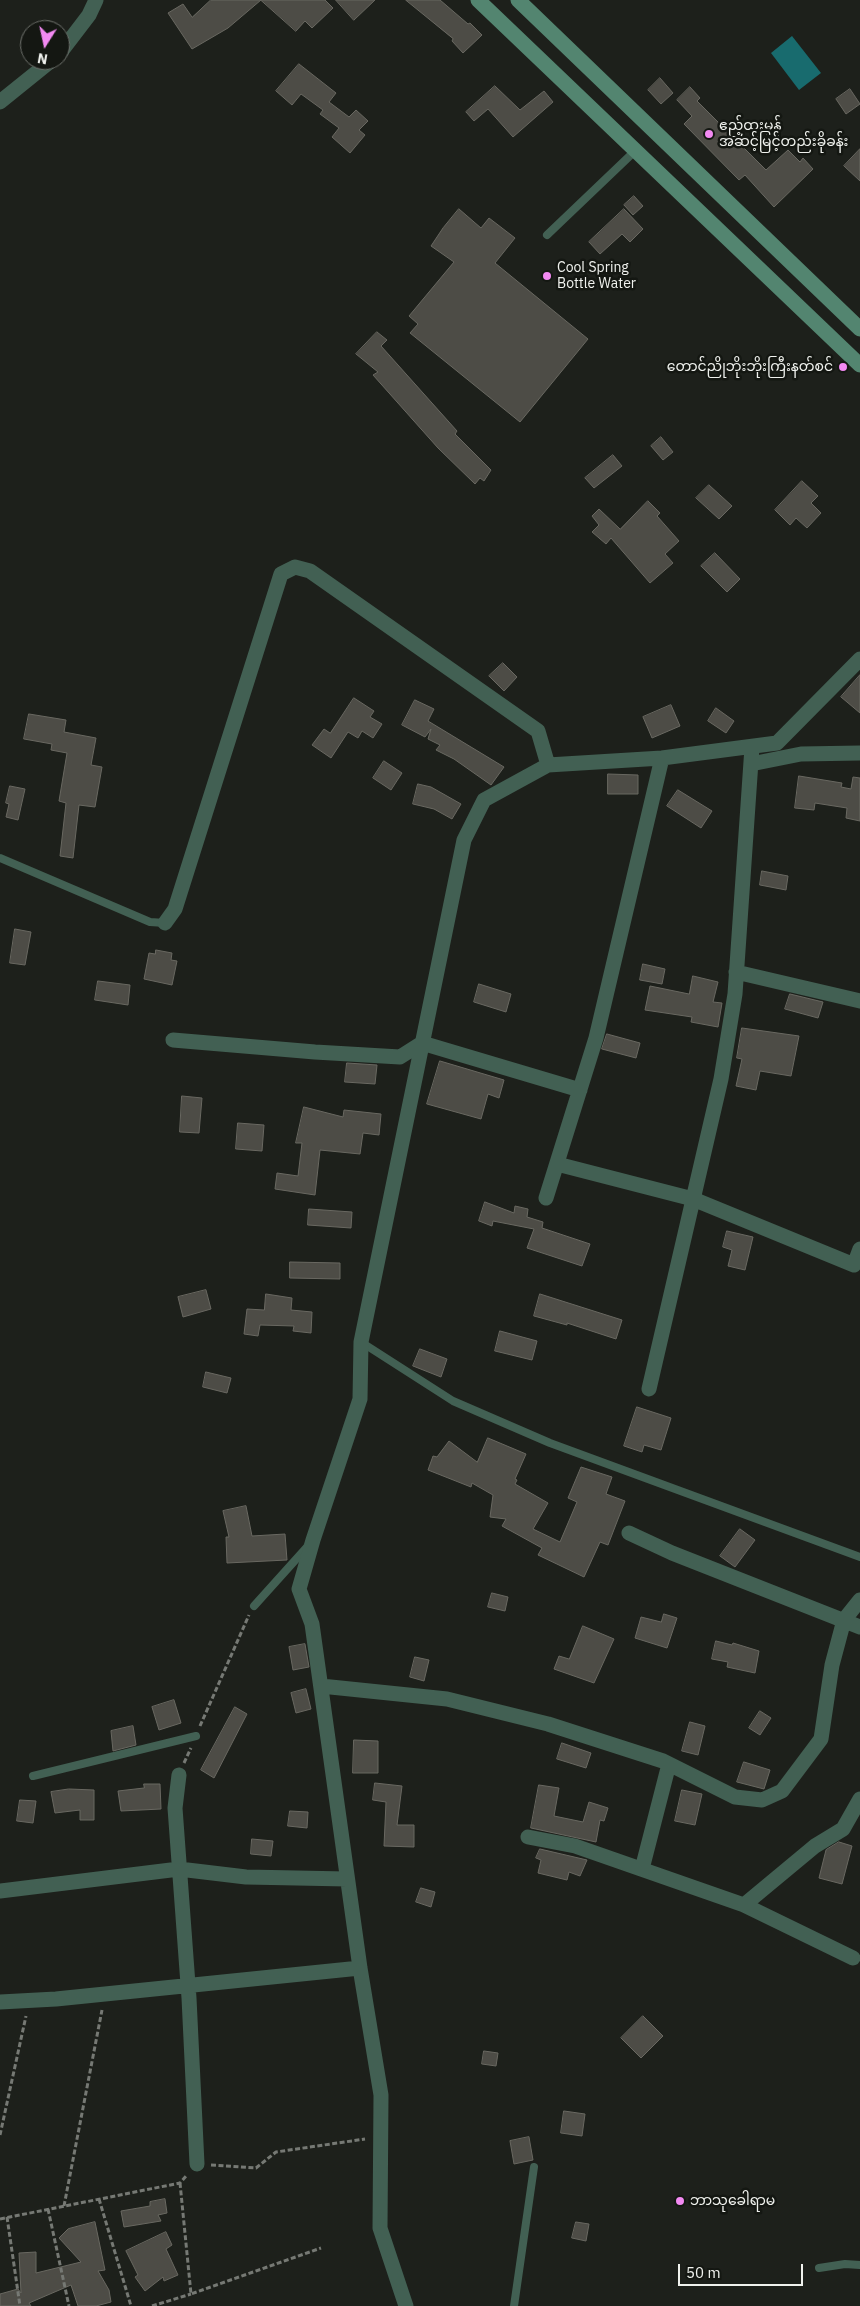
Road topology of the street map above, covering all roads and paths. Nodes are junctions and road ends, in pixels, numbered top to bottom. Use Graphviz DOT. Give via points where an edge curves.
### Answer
graph roads {
  1 [pos="96,0"];
  2 [pos="478,0"];
  3 [pos="518,0"];
  4 [pos="70,40"];
  5 [pos="40,70"];
  6 [pos="0,102"];
  7 [pos="636,150"];
  8 [pos="547,235"];
  9 [pos="860,329"];
  10 [pos="860,365"];
  11 [pos="860,659"];
  12 [pos="752,747"];
  13 [pos="860,753"];
  14 [pos="662,758"];
  15 [pos="751,764"];
  16 [pos="548,765"];
  17 [pos="0,858"];
  18 [pos="165,922"];
  19 [pos="736,972"];
  20 [pos="860,1001"];
  21 [pos="173,1040"];
  22 [pos="422,1044"];
  23 [pos="580,1090"];
  24 [pos="557,1164"];
  25 [pos="546,1198"];
  26 [pos="693,1199"];
  27 [pos="860,1249"];
  28 [pos="360,1342"];
  29 [pos="649,1389"];
  30 [pos="629,1533"];
  31 [pos="313,1540"];
  32 [pos="860,1557"];
  33 [pos="860,1600"];
  34 [pos="254,1606"];
  35 [pos="844,1620"];
  36 [pos="860,1627"];
  37 [pos="321,1686"];
  38 [pos="196,1736"];
  39 [pos="669,1764"];
  40 [pos="179,1775"];
  41 [pos="33,1776"];
  42 [pos="860,1799"];
  43 [pos="528,1837"];
  44 [pos="179,1869"];
  45 [pos="642,1869"];
  46 [pos="348,1880"];
  47 [pos="0,1891"];
  48 [pos="744,1905"];
  49 [pos="853,1958"];
  50 [pos="360,1968"];
  51 [pos="188,1984"];
  52 [pos="105,1993"];
  53 [pos="29,2001"];
  54 [pos="0,2002"];
  55 [pos="0,2135"];
  56 [pos="196,2164"];
  57 [pos="534,2167"];
  58 [pos="180,2183"];
  59 [pos="99,2199"];
  60 [pos="64,2206"];
  61 [pos="48,2209"];
  62 [pos="7,2217"];
  63 [pos="321,2248"];
  64 [pos="860,2265"];
  65 [pos="819,2268"];
  66 [pos="191,2294"];
  67 [pos="20,2306"];
  68 [pos="69,2306"];
  69 [pos="131,2306"];
  70 [pos="152,2306"];
  71 [pos="406,2306"];
  72 [pos="514,2306"];
  1 -- 4 [label="street"];
  2 -- 7 [label="main road"];
  3 -- 9 [label="main road"];
  5 -- 6 [label="street"];
  7 -- 8 [label="lane"];
  7 -- 10 [label="main road"];
  11 -- 12 [label="street" via="777,743"];
  12 -- 14 [label="street"];
  12 -- 15 [label="street"];
  13 -- 15 [label="street" via="801,754"];
  14 -- 16 [label="street"];
  14 -- 23 [label="street" via="596,1038"];
  15 -- 19 [label="street"];
  16 -- 18 [label="street" via="538,731 310,571 295,567 281,574 175,909"];
  16 -- 22 [label="street" via="484,800 464,840"];
  17 -- 18 [label="lane" via="150,922"];
  19 -- 20 [label="street"];
  19 -- 26 [label="street" via="721,1079"];
  21 -- 22 [label="street" via="400,1056"];
  22 -- 23 [label="street"];
  22 -- 28 [label="street"];
  23 -- 24 [label="street"];
  24 -- 25 [label="street"];
  24 -- 26 [label="street"];
  26 -- 27 [label="street" via="854,1265"];
  26 -- 29 [label="street"];
  28 -- 31 [label="street" via="360,1398"];
  28 -- 32 [label="lane" via="453,1400 550,1443"];
  30 -- 35 [label="street"];
  31 -- 34 [label="lane"];
  31 -- 37 [label="street" via="299,1589 312,1624"];
  33 -- 35 [label="street"];
  34 -- 38 [label="path"];
  35 -- 36 [label="street"];
  35 -- 39 [label="street" via="832,1666 821,1739 782,1791 762,1800 735,1797"];
  37 -- 39 [label="street" via="447,1700 548,1724"];
  37 -- 46 [label="street"];
  38 -- 40 [label="path"];
  38 -- 41 [label="lane"];
  39 -- 45 [label="street"];
  40 -- 44 [label="street" via="174,1808"];
  42 -- 48 [label="street" via="843,1829 815,1846"];
  43 -- 45 [label="street" via="575,1846"];
  44 -- 46 [label="street" via="246,1877"];
  44 -- 47 [label="street"];
  44 -- 51 [label="street"];
  45 -- 48 [label="street"];
  46 -- 50 [label="street"];
  48 -- 49 [label="street"];
  50 -- 51 [label="street"];
  50 -- 71 [label="street" via="381,2095 380,2228"];
  51 -- 52 [label="street"];
  51 -- 56 [label="street"];
  52 -- 53 [label="street"];
  52 -- 60 [label="path"];
  53 -- 54 [label="street"];
  53 -- 55 [label="path"];
  57 -- 72 [label="lane"];
  58 -- 66 [label="path"];
  59 -- 69 [label="path"];
  61 -- 68 [label="path"];
  62 -- 67 [label="path"];
  63 -- 66 [label="path"];
  64 -- 65 [label="lane"];
  66 -- 70 [label="path"];
}
